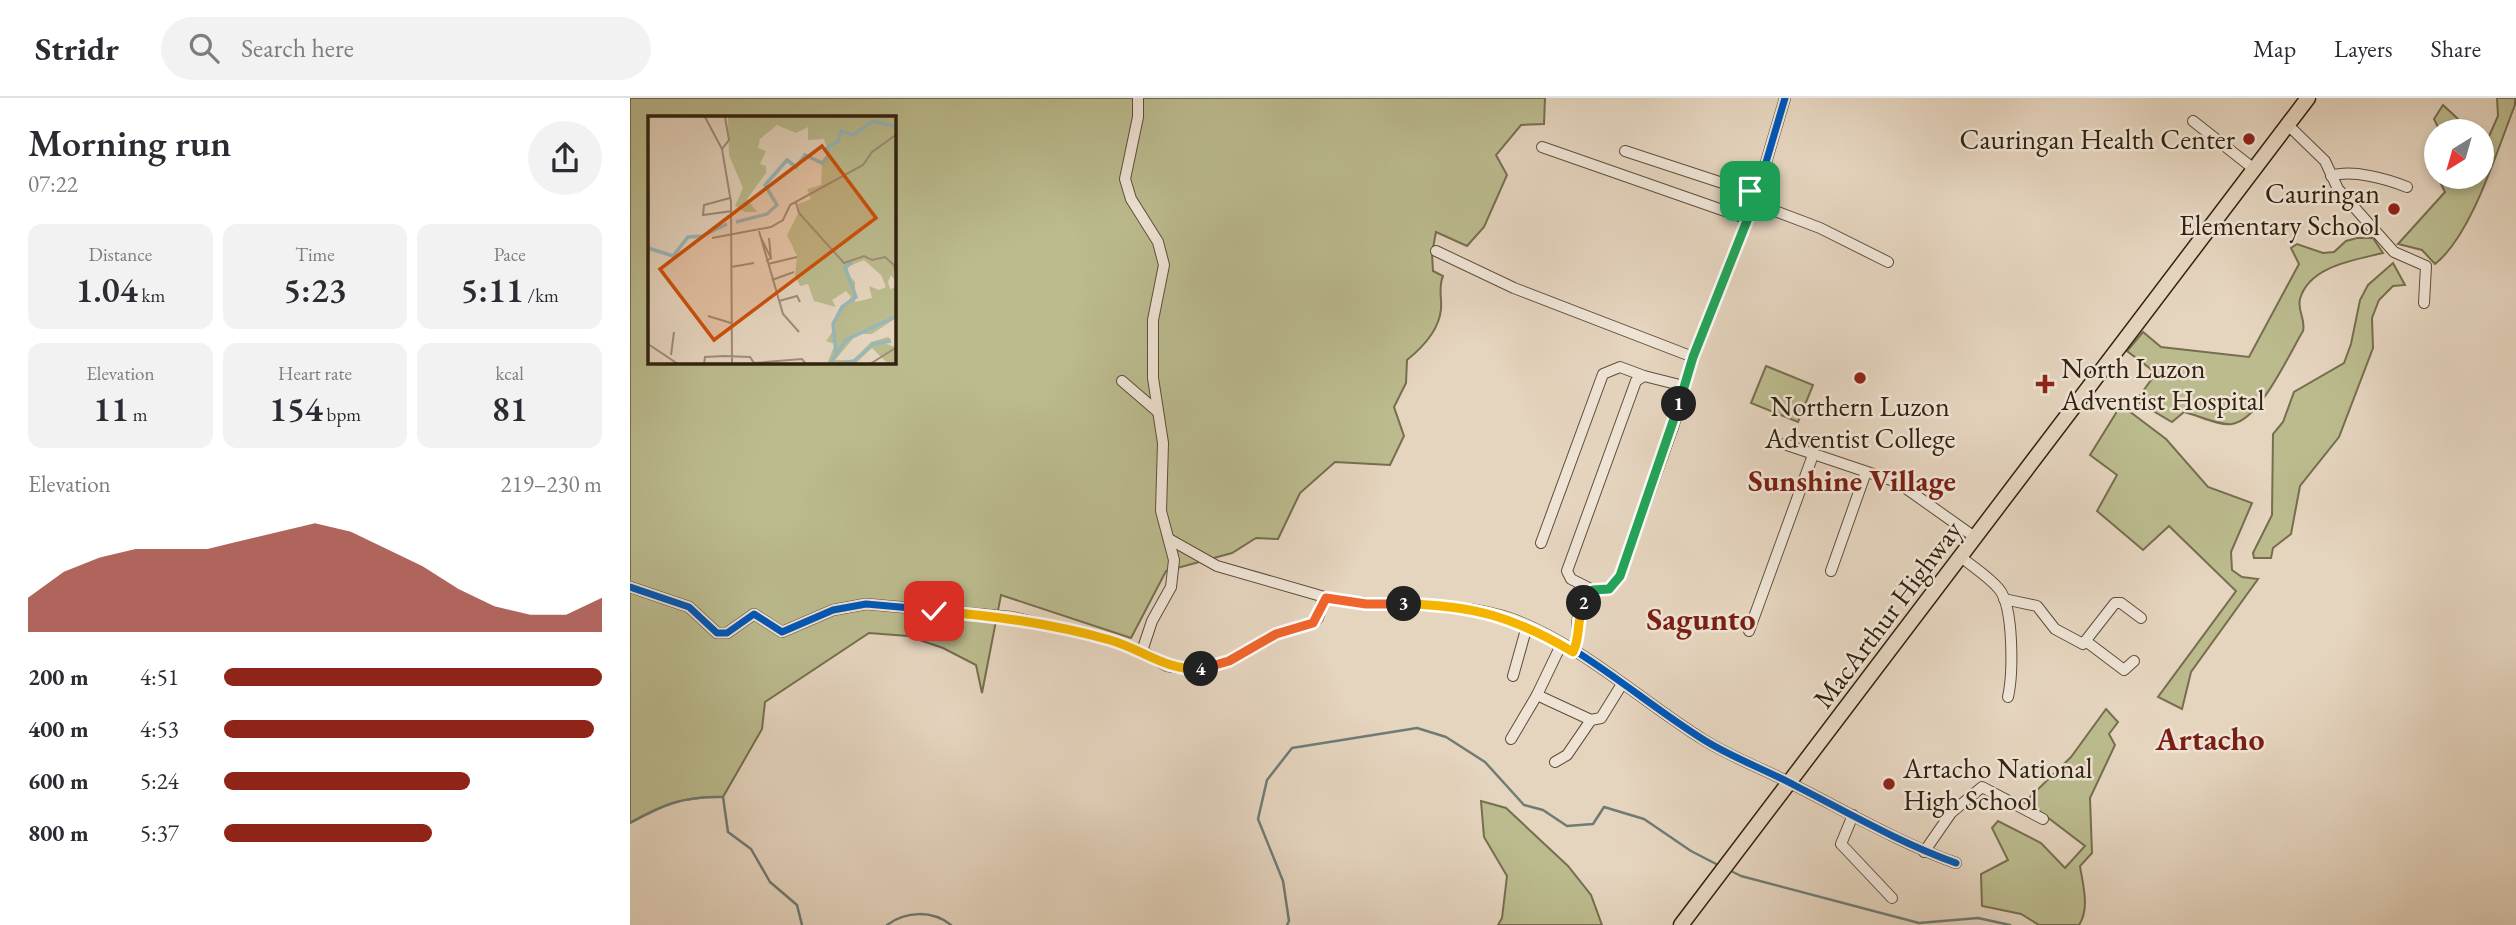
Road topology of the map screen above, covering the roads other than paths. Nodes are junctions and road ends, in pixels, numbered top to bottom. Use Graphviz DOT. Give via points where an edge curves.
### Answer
graph roads {
  1 [pos="1138,98"];
  2 [pos="1784,98"];
  3 [pos="2308,98"];
  4 [pos="2193,121"];
  5 [pos="2288,125"];
  6 [pos="1542,147"];
  7 [pos="1625,151"];
  8 [pos="2254,169"];
  9 [pos="2331,176"];
  10 [pos="2407,187"];
  11 [pos="1755,199"];
  12 [pos="1748,219"];
  13 [pos="1436,251"];
  14 [pos="1888,262"];
  15 [pos="2424,303"];
  16 [pos="1693,357"];
  17 [pos="1644,376"];
  18 [pos="1122,381"];
  19 [pos="1684,386"];
  20 [pos="1158,412"];
  21 [pos="1784,444"];
  22 [pos="1814,455"];
  23 [pos="1866,472"];
  24 [pos="1976,538"];
  25 [pos="1169,539"];
  26 [pos="1541,544"];
  27 [pos="1961,557"];
  28 [pos="1831,571"];
  29 [pos="630,587"];
  30 [pos="1593,590"];
  31 [pos="1328,598"];
  32 [pos="2004,599"];
  33 [pos="2141,618"];
  34 [pos="1527,626"];
  35 [pos="1748,631"];
  36 [pos="2087,642"];
  37 [pos="1561,645"];
  38 [pos="1142,651"];
  39 [pos="1573,652"];
  40 [pos="2134,661"];
  41 [pos="1513,676"];
  42 [pos="1622,684"];
  43 [pos="1537,695"];
  44 [pos="2008,697"];
  45 [pos="1591,720"];
  46 [pos="1511,739"];
  47 [pos="1555,762"];
  48 [pos="1788,782"];
  49 [pos="1853,815"];
  50 [pos="2043,820"];
  51 [pos="1924,852"];
  52 [pos="1956,863"];
  53 [pos="1892,898"];
  54 [pos="1681,925"];
  1 -- 20 [label="street" via="1125,179 1131,199 1158,242 1164,265 1153,320"];
  2 -- 11 [label="street"];
  3 -- 5 [label="highway, MacArthur Highway"];
  4 -- 8 [label="street"];
  5 -- 8 [label="highway, MacArthur Highway"];
  5 -- 9 [label="street" via="2325,161"];
  6 -- 12 [label="street"];
  7 -- 11 [label="street"];
  8 -- 24 [label="highway, MacArthur Highway"];
  9 -- 10 [label="street" via="2345,172 2377,176"];
  9 -- 15 [label="street" via="2394,252 2426,266"];
  11 -- 12 [label="street"];
  11 -- 14 [label="street"];
  12 -- 16 [label="street"];
  13 -- 16 [label="street" via="1514,288"];
  16 -- 19 [label="street"];
  17 -- 19 [label="street"];
  17 -- 26 [label="street" via="1620,368 1603,373"];
  17 -- 30 [label="street" via="1636,381 1567,571 1571,579"];
  18 -- 20 [label="street"];
  19 -- 30 [label="street" via="1620,576 1609,589"];
  20 -- 25 [label="street" via="1164,460 1161,511"];
  21 -- 22 [label="street"];
  22 -- 23 [label="street"];
  22 -- 35 [label="street"];
  23 -- 24 [label="street" via="1903,485"];
  23 -- 28 [label="street"];
  24 -- 27 [label="highway, MacArthur Highway"];
  25 -- 31 [label="street" via="1217,566"];
  25 -- 38 [label="street" via="1174,560 1172,583"];
  27 -- 32 [label="street" via="1996,586"];
  27 -- 48 [label="highway, MacArthur Highway"];
  29 -- 38 [label="street" via="689,607 717,633 727,633 754,614 777,630 787,631 833,610 866,604 1018,618"];
  30 -- 39 [label="street" via="1578,616"];
  31 -- 34 [label="street" via="1458,608 1503,616"];
  31 -- 38 [label="street" via="1313,623 1276,634 1211,668 1167,666"];
  32 -- 36 [label="street" via="2037,606 2054,629"];
  32 -- 44 [label="street" via="2012,654"];
  33 -- 36 [label="street" via="2115,603"];
  34 -- 37 [label="street"];
  34 -- 41 [label="street"];
  36 -- 40 [label="street" via="2124,670"];
  37 -- 39 [label="street"];
  37 -- 43 [label="street"];
  39 -- 42 [label="street"];
  42 -- 45 [label="street" via="1601,718"];
  42 -- 48 [label="street" via="1704,740"];
  43 -- 45 [label="street"];
  43 -- 46 [label="street"];
  45 -- 47 [label="street" via="1567,755"];
  48 -- 49 [label="street"];
  48 -- 54 [label="highway, MacArthur Highway"];
  49 -- 51 [label="street"];
  49 -- 53 [label="street" via="1841,844"];
  50 -- 51 [label="street" via="1982,787 1951,813"];
  51 -- 52 [label="street"];
}
